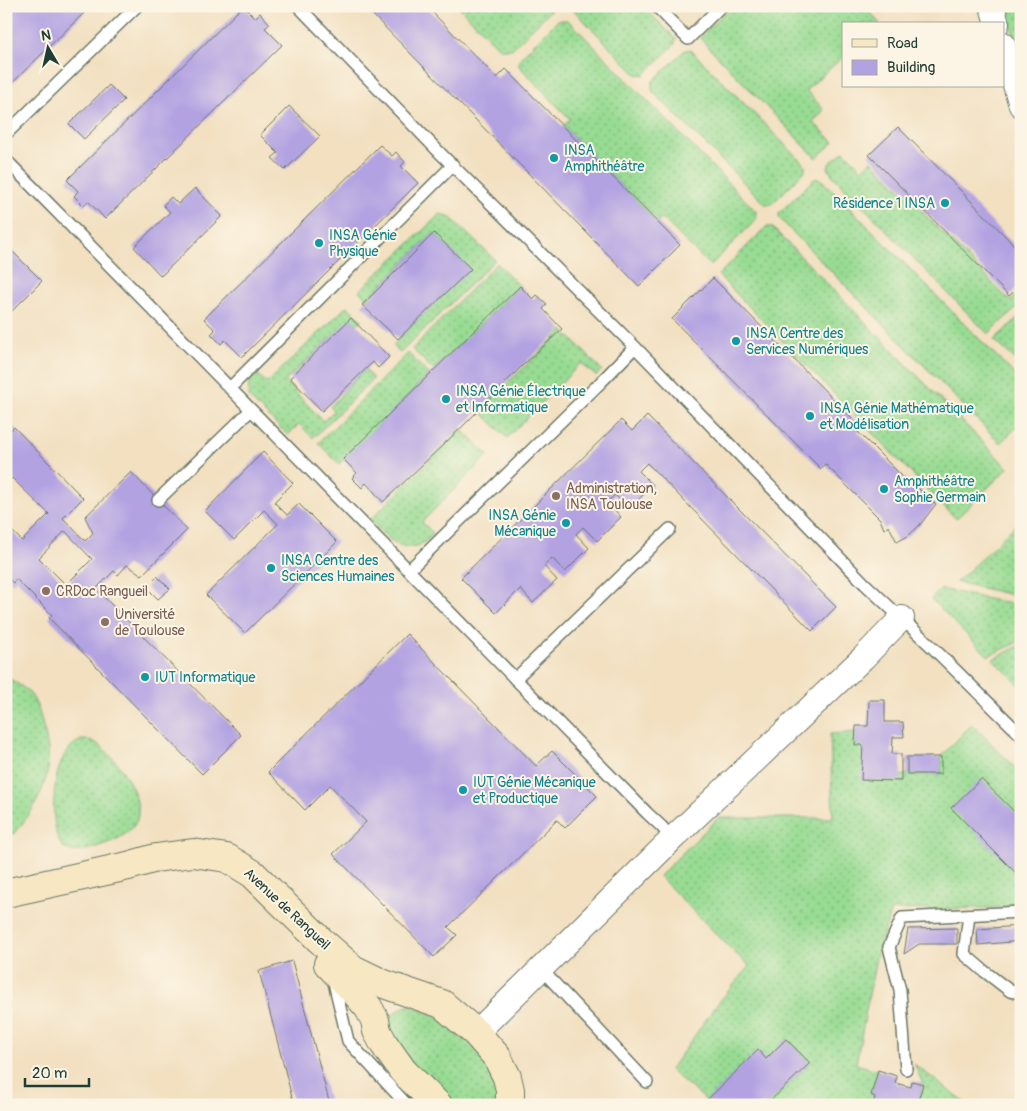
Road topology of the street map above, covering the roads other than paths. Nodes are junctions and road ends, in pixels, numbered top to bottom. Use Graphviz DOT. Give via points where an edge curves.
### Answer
graph roads {
  1 [pos="137,6"];
  2 [pos="298,6"];
  3 [pos="656,6"];
  4 [pos="721,6"];
  5 [pos="992,6"];
  6 [pos="996,22"];
  7 [pos="1004,47"];
  8 [pos="1021,105"];
  9 [pos="6,134"];
  10 [pos="6,160"];
  11 [pos="453,165"];
  12 [pos="635,347"];
  13 [pos="230,388"];
  14 [pos="251,410"];
  15 [pos="158,500"];
  16 [pos="670,529"];
  17 [pos="409,570"];
  18 [pos="902,618"];
  19 [pos="515,679"];
  20 [pos="1021,735"];
  21 [pos="672,839"];
  22 [pos="6,893"];
  23 [pos="6,911"];
  24 [pos="1021,912"];
  25 [pos="969,915"];
  26 [pos="330,967"];
  27 [pos="541,969"];
  28 [pos="413,993"];
  29 [pos="1021,993"];
  30 [pos="375,1020"];
  31 [pos="476,1033"];
  32 [pos="906,1069"];
  33 [pos="647,1082"];
  34 [pos="407,1105"];
  35 [pos="438,1105"];
  36 [pos="510,1105"];
  1 -- 9 [label="lane"];
  2 -- 11 [label="lane"];
  3 -- 4 [label="lane" via="688,39"];
  5 -- 6 [label="street"];
  7 -- 8 [label="street"];
  10 -- 13 [label="lane"];
  11 -- 12 [label="lane"];
  11 -- 13 [label="lane"];
  12 -- 17 [label="lane"];
  12 -- 18 [label="lane"];
  13 -- 14 [label="lane"];
  14 -- 15 [label="lane"];
  14 -- 17 [label="lane"];
  16 -- 19 [label="lane"];
  17 -- 19 [label="lane"];
  18 -- 20 [label="lane"];
  18 -- 21 [label="street"];
  19 -- 21 [label="lane"];
  21 -- 27 [label="street" via="619,897"];
  22 -- 28 [label="street, Avenue de Rangueil" via="156,858 193,853 227,858 253,874 354,969 384,984"];
  23 -- 26 [label="street, Avenue de Rangueil" via="159,873 190,869 224,874 250,891"];
  24 -- 25 [label="lane"];
  25 -- 29 [label="lane" via="964,954 1010,991"];
  25 -- 32 [label="lane" via="902,918 889,947 900,990"];
  26 -- 30 [label="street, Avenue de Rangueil" via="368,1007"];
  26 -- 34 [label="lane" via="348,1041"];
  27 -- 31 [label="street"];
  27 -- 33 [label="lane"];
  28 -- 30 [label="street" via="386,1002"];
  28 -- 31 [label="street, Avenue de Rangueil" via="442,1004"];
  30 -- 35 [label="street, Avenue de Rangueil" via="376,1031 403,1071"];
  31 -- 36 [label="street, Avenue de Rangueil" via="497,1058 507,1077"];
}
